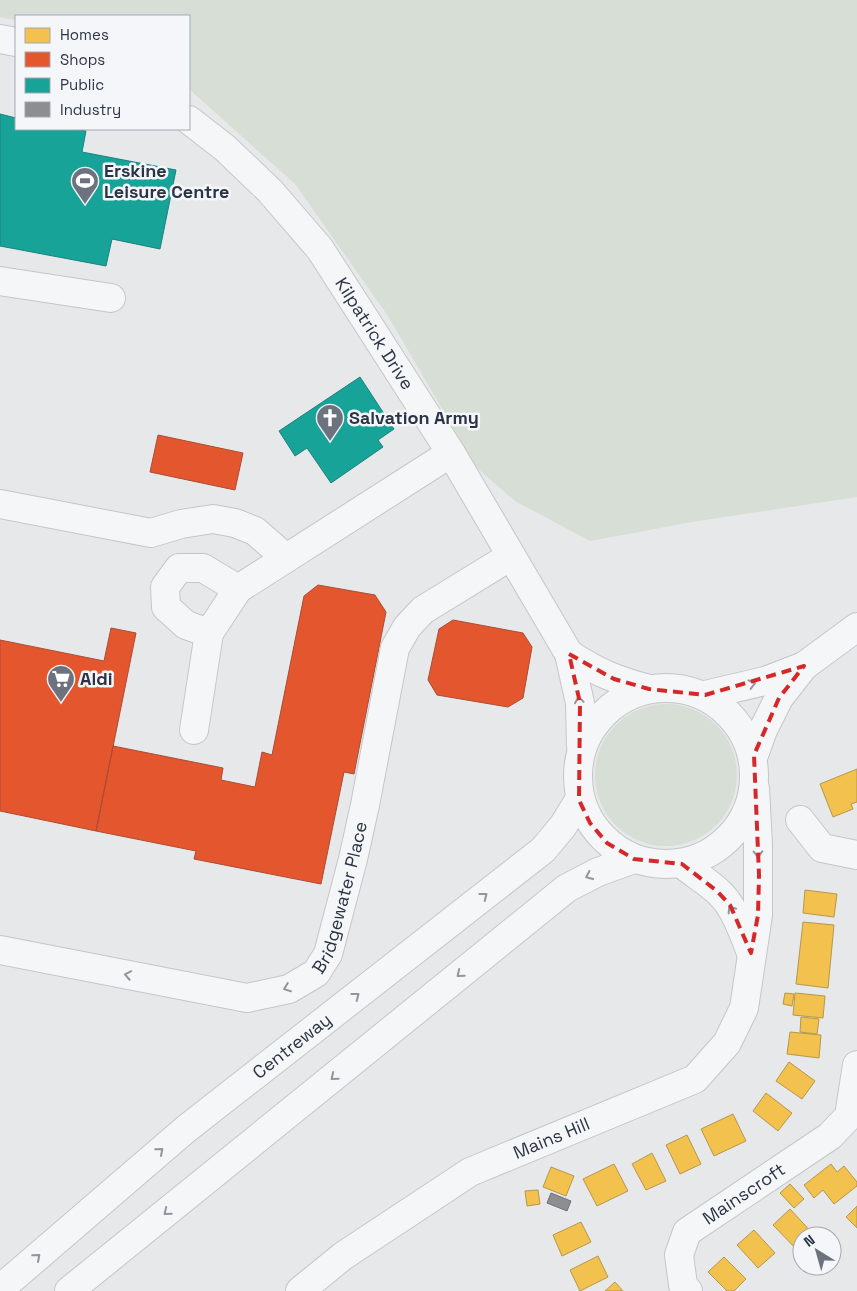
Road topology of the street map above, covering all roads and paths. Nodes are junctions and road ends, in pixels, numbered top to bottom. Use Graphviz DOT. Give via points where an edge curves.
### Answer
graph roads {
  1 [pos="0,39"];
  2 [pos="15,42"];
  3 [pos="190,121"];
  4 [pos="0,281"];
  5 [pos="110,298"];
  6 [pos="451,454"];
  7 [pos="0,504"];
  8 [pos="511,556"];
  9 [pos="286,558"];
  10 [pos="238,589"];
  11 [pos="857,627"];
  12 [pos="209,633"];
  13 [pos="569,654"];
  14 [pos="804,666"];
  15 [pos="649,689"];
  16 [pos="705,695"];
  17 [pos="194,730"];
  18 [pos="581,746"];
  19 [pos="754,755"];
  20 [pos="755,788"];
  21 [pos="579,800"];
  22 [pos="800,820"];
  23 [pos="857,855"];
  24 [pos="634,859"];
  25 [pos="682,864"];
  26 [pos="0,950"];
  27 [pos="751,953"];
  28 [pos="857,1065"];
  29 [pos="853,1120"];
  30 [pos="0,1289"];
  31 [pos="69,1291"];
  32 [pos="300,1291"];
  33 [pos="688,1291"];
  1 -- 2 [label="street"];
  3 -- 6 [label="street, Kilpatrick Drive" via="225,148 270,191 320,249"];
  4 -- 5 [label="street"];
  6 -- 8 [label="street, Kilpatrick Drive"];
  6 -- 9 [label="street"];
  7 -- 9 [label="street" via="151,532 212,519 235,523 255,531"];
  8 -- 13 [label="street, Kilpatrick Drive"];
  8 -- 26 [label="street, Bridgewater Place, one-way" via="423,610 395,648 352,859 328,954 316,973 289,989 248,998"];
  9 -- 10 [label="street"];
  10 -- 12 [label="street"];
  10 -- 12 [label="street" via="204,568 179,568 165,587 166,608 186,625"];
  11 -- 14 [label="street"];
  12 -- 17 [label="street"];
  13 -- 15 [label="street, Kilpatrick Drive" via="594,670"];
  18 -- 13 [label="street, Kilpatrick Drive, one-way" via="580,703"];
  16 -- 14 [label="street, one-way" via="765,681"];
  14 -- 19 [label="street" via="779,698"];
  15 -- 16 [label="street"];
  15 -- 18 [label="street" via="609,710"];
  16 -- 19 [label="street" via="719,703 739,725"];
  18 -- 21 [label="street" via="577,781"];
  19 -- 20 [label="street"];
  20 -- 25 [label="street" via="749,808 737,828 721,844 698,859"];
  20 -- 27 [label="street, Mains Hill, one-way" via="758,915"];
  21 -- 24 [label="street" via="590,823 607,843"];
  30 -- 21 [label="street, Centreway, one-way" via="186,1129 543,850"];
  22 -- 23 [label="street" via="822,848"];
  24 -- 25 [label="street"];
  24 -- 31 [label="street, one-way" via="567,888"];
  27 -- 25 [label="street, one-way" via="730,905"];
  27 -- 32 [label="street, Mains Hill" via="744,1008 727,1043 695,1079 470,1172 343,1256"];
  28 -- 29 [label="street, Mainscroft"];
  29 -- 33 [label="street, Mainscroft" via="687,1232 678,1255 683,1285"];
}
